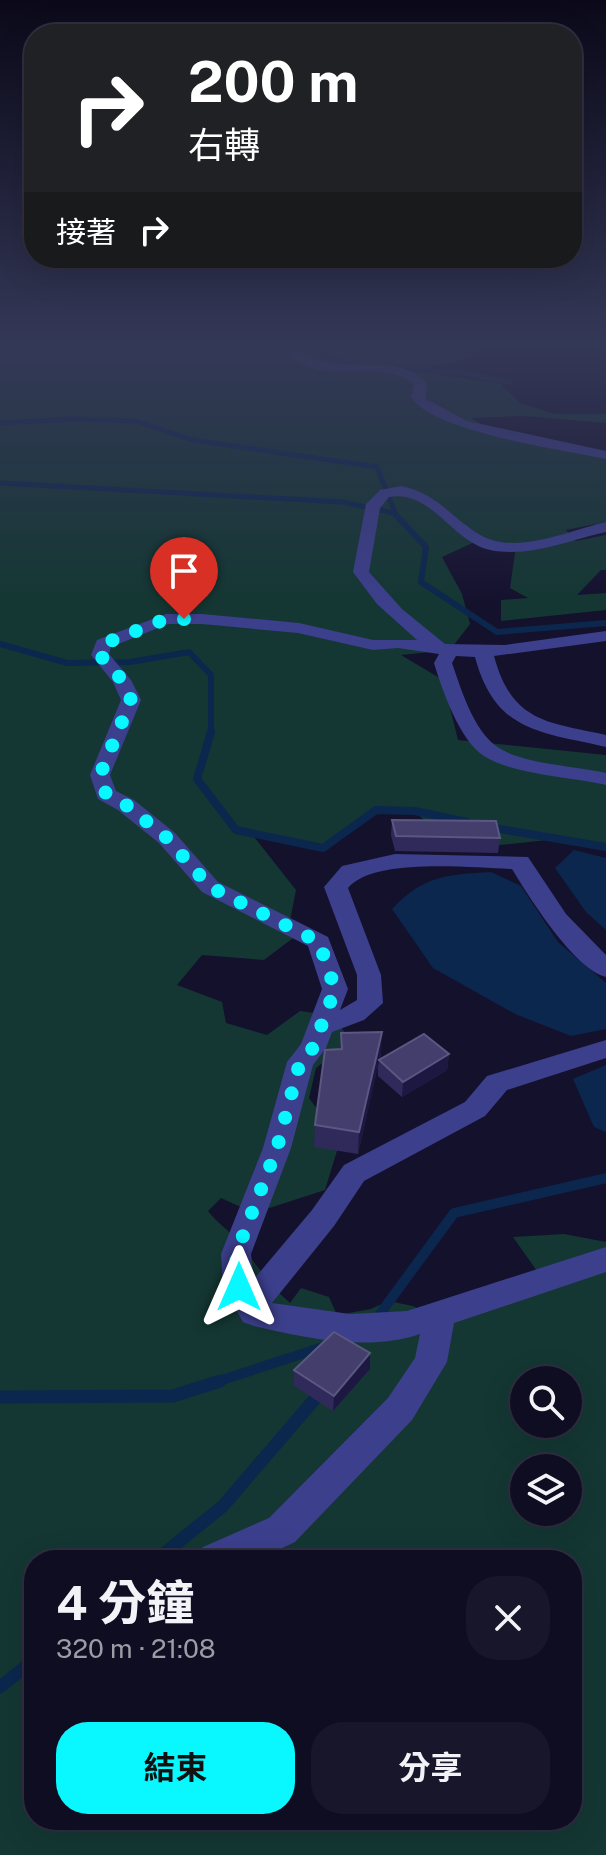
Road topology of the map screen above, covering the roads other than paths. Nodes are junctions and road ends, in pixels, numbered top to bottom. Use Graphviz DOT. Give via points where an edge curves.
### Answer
graph roads {
  1 [pos="500,432"];
  2 [pos="606,455"];
  3 [pos="606,527"];
  4 [pos="606,636"];
  5 [pos="445,649"];
  6 [pos="483,651"];
  7 [pos="606,741"];
  8 [pos="606,779"];
  9 [pos="606,969"];
  10 [pos="321,1026"];
  11 [pos="606,1049"];
  12 [pos="606,1259"];
  13 [pos="250,1307"];
  14 [pos="440,1314"];
  15 [pos="238,1550"];
  1 -- 2 [label="street"];
  3 -- 5 [label="street" via="501,546 479,540 422,496 381,494 373,504 363,578 427,641"];
  4 -- 6 [label="street"];
  5 -- 6 [label="street"];
  5 -- 8 [label="street" via="451,692 487,749 508,759"];
  5 -- 10 [label="street" via="373,645 299,628 202,619 166,619 103,644 100,655 131,700 100,775 106,794 167,838 210,887 319,942 335,989"];
  6 -- 7 [label="street" via="492,683 507,708 544,725"];
  9 -- 10 [label="street" via="570,937 520,862 395,861 350,871 336,887 369,975 370,1003"];
  10 -- 13 [label="street" via="313,1048 300,1062 277,1148 236,1254 239,1287"];
  11 -- 13 [label="street" via="497,1083 475,1109 354,1173"];
  12 -- 14 [label="street"];
  13 -- 14 [label="street" via="254,1313 297,1322 389,1328"];
  14 -- 15 [label="street" via="431,1362 400,1409 282,1530"];
}
